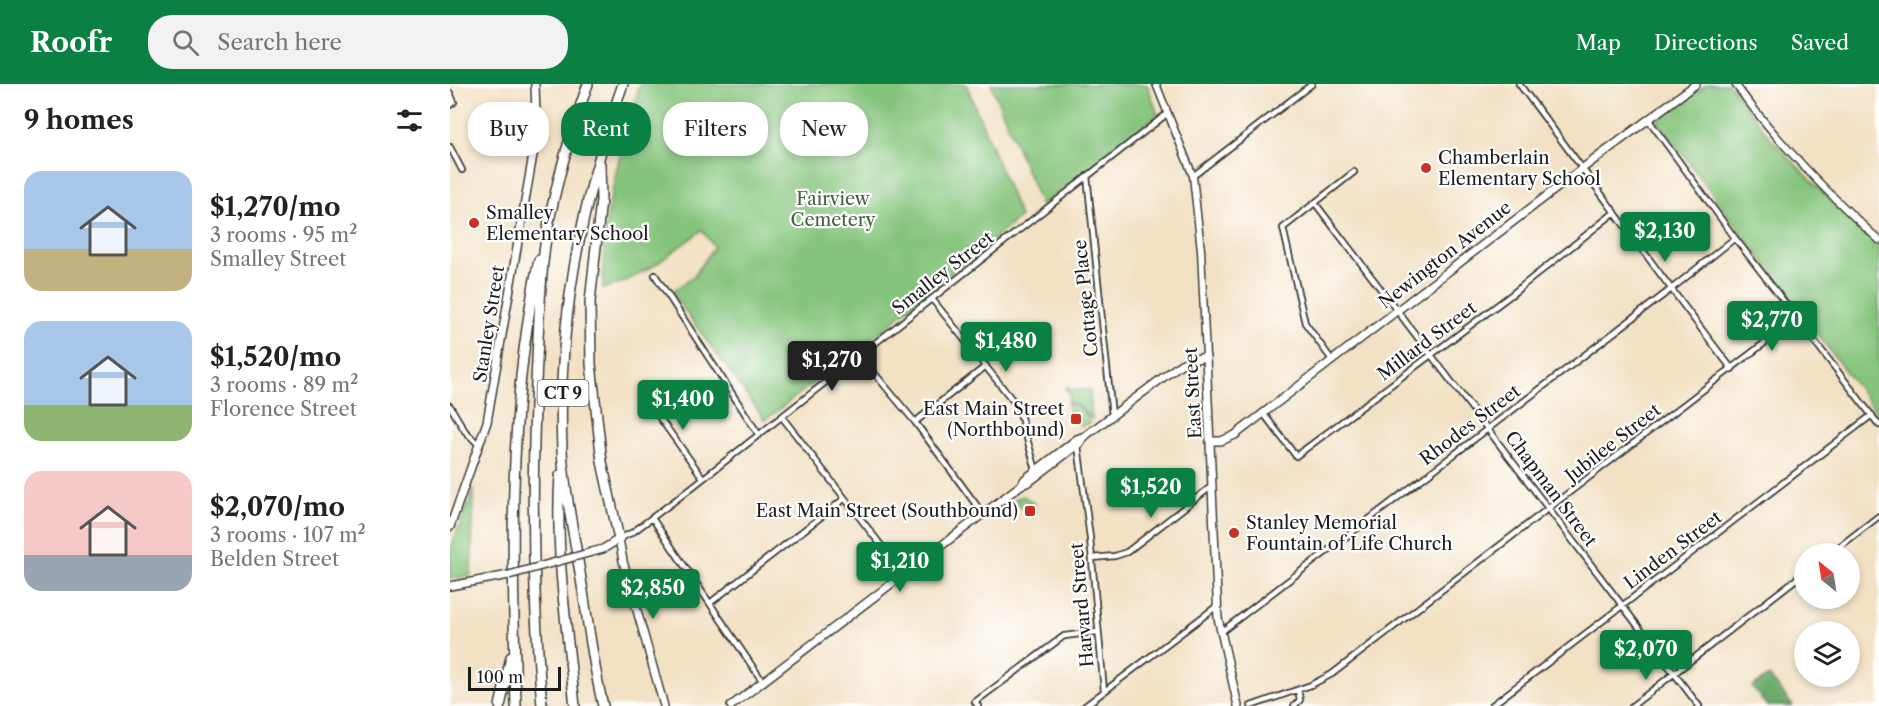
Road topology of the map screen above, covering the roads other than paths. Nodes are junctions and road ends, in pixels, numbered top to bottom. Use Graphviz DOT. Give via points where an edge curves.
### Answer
graph roads {
  1 [pos="535,84"];
  2 [pos="588,84"];
  3 [pos="623,84"];
  4 [pos="1156,84"];
  5 [pos="1312,84"];
  6 [pos="1519,84"];
  7 [pos="1696,84"];
  8 [pos="1735,84"];
  9 [pos="450,93"];
  10 [pos="617,102"];
  11 [pos="452,103"];
  12 [pos="1168,113"];
  13 [pos="1648,119"];
  14 [pos="450,147"];
  15 [pos="599,156"];
  16 [pos="1583,168"];
  17 [pos="462,170"];
  18 [pos="1354,172"];
  19 [pos="1087,176"];
  20 [pos="1193,176"];
  21 [pos="1315,203"];
  22 [pos="1615,212"];
  23 [pos="547,235"];
  24 [pos="1735,238"];
  25 [pos="1879,240"];
  26 [pos="655,275"];
  27 [pos="1670,290"];
  28 [pos="932,298"];
  29 [pos="1397,310"];
  30 [pos="1794,315"];
  31 [pos="1431,355"];
  32 [pos="860,356"];
  33 [pos="1206,357"];
  34 [pos="1332,360"];
  35 [pos="986,366"];
  36 [pos="1732,369"];
  37 [pos="643,405"];
  38 [pos="450,406"];
  39 [pos="1263,413"];
  40 [pos="1872,415"];
  41 [pos="1112,416"];
  42 [pos="782,417"];
  43 [pos="915,422"];
  44 [pos="1879,425"];
  45 [pos="1488,429"];
  46 [pos="759,435"];
  47 [pos="1085,436"];
  48 [pos="1210,441"];
  49 [pos="1078,445"];
  50 [pos="480,446"];
  51 [pos="563,454"];
  52 [pos="1036,470"];
  53 [pos="703,478"];
  54 [pos="1021,485"];
  55 [pos="1212,486"];
  56 [pos="844,499"];
  57 [pos="1549,510"];
  58 [pos="983,514"];
  59 [pos="1879,516"];
  60 [pos="652,518"];
  61 [pos="450,527"];
  62 [pos="620,539"];
  63 [pos="1844,543"];
  64 [pos="1092,558"];
  65 [pos="904,575"];
  66 [pos="1794,581"];
  67 [pos="450,586"];
  68 [pos="710,603"];
  69 [pos="1217,606"];
  70 [pos="1622,606"];
  71 [pos="1097,632"];
  72 [pos="1221,632"];
  73 [pos="514,643"];
  74 [pos="1674,673"];
  75 [pos="763,682"];
  76 [pos="1298,690"];
  77 [pos="1104,691"];
  78 [pos="977,704"];
  79 [pos="500,706"];
  80 [pos="516,706"];
  81 [pos="542,706"];
  82 [pos="575,706"];
  83 [pos="603,706"];
  84 [pos="664,706"];
  85 [pos="731,706"];
  86 [pos="1085,706"];
  87 [pos="1238,706"];
  88 [pos="1251,706"];
  89 [pos="1294,706"];
  90 [pos="1491,706"];
  91 [pos="1632,706"];
  92 [pos="1699,706"];
  1 -- 50 [label="main road, Stanley Street" via="532,160 493,394"];
  2 -- 23 [label="highway, CT 9" via="569,140"];
  3 -- 10 [label="highway, CT 9"];
  4 -- 12 [label="street, East Street"];
  5 -- 20 [label="street"];
  6 -- 16 [label="street"];
  7 -- 13 [label="main road, Newington Avenue"];
  8 -- 25 [label="street" via="1835,201"];
  9 -- 11 [label="street"];
  12 -- 19 [label="street, Smalley Street"];
  12 -- 20 [label="street, East Street"];
  13 -- 16 [label="main road, Newington Avenue"];
  13 -- 24 [label="street"];
  14 -- 17 [label="street"];
  15 -- 51 [label="highway, CT 9" via="571,285 563,367"];
  15 -- 62 [label="highway" via="601,194 591,283 591,364 602,462"];
  16 -- 22 [label="street"];
  16 -- 29 [label="main road, Newington Avenue"];
  18 -- 21 [label="street"];
  19 -- 28 [label="street, Smalley Street"];
  19 -- 41 [label="street, Cottage Place"];
  20 -- 33 [label="street, East Street" via="1202,258"];
  21 -- 29 [label="street, Chapman Street"];
  21 -- 34 [label="street" via="1283,228 1305,323"];
  22 -- 27 [label="street"];
  22 -- 31 [label="street, Millard Street"];
  23 -- 73 [label="highway" via="531,298 515,438"];
  23 -- 81 [label="highway, CT 9" via="533,477"];
  24 -- 27 [label="street, Rhodes Street"];
  24 -- 30 [label="street"];
  26 -- 46 [label="street"];
  27 -- 36 [label="street"];
  27 -- 45 [label="street, Rhodes Street"];
  28 -- 32 [label="street, Smalley Street"];
  28 -- 35 [label="street"];
  29 -- 31 [label="street, Chapman Street"];
  29 -- 34 [label="main road, Newington Avenue"];
  30 -- 36 [label="street, Jubilee Street"];
  30 -- 40 [label="street"];
  31 -- 39 [label="street, Millard Street" via="1296,456"];
  31 -- 45 [label="street, Chapman Street"];
  32 -- 42 [label="street, Smalley Street"];
  32 -- 43 [label="street"];
  33 -- 41 [label="main road" via="1181,364"];
  33 -- 48 [label="main road, East Street"];
  34 -- 39 [label="main road, Newington Avenue"];
  35 -- 43 [label="street"];
  35 -- 52 [label="street" via="1018,407"];
  36 -- 57 [label="street, Jubilee Street"];
  37 -- 53 [label="street" via="657,414"];
  38 -- 50 [label="street"];
  39 -- 48 [label="main road, Newington Avenue" via="1230,438"];
  40 -- 44 [label="street"];
  40 -- 70 [label="street, Linden Street"];
  41 -- 47 [label="main road"];
  42 -- 46 [label="street, Smalley Street"];
  42 -- 56 [label="street"];
  43 -- 58 [label="street"];
  45 -- 57 [label="street, Chapman Street"];
  45 -- 72 [label="street, Rhodes Street"];
  46 -- 53 [label="street, Smalley Street"];
  47 -- 49 [label="main road"];
  47 -- 52 [label="main road"];
  48 -- 55 [label="main road, East Street"];
  49 -- 54 [label="main road"];
  49 -- 64 [label="street, Harvard Street"];
  50 -- 61 [label="main road, Stanley Street"];
  51 -- 82 [label="highway" via="560,537"];
  51 -- 83 [label="highway, CT 9"];
  52 -- 54 [label="main road"];
  53 -- 60 [label="street, Smalley Street"];
  54 -- 58 [label="main road"];
  55 -- 64 [label="street" via="1127,552"];
  55 -- 69 [label="main road, East Street"];
  56 -- 65 [label="street"];
  56 -- 68 [label="street"];
  57 -- 70 [label="street, Chapman Street"];
  57 -- 76 [label="street, Jubilee Street" via="1332,674"];
  58 -- 65 [label="main road"];
  59 -- 63 [label="street"];
  60 -- 62 [label="street, Smalley Street"];
  60 -- 68 [label="street"];
  62 -- 67 [label="main road, bridge" via="594,551 494,579"];
  62 -- 84 [label="main road"];
  64 -- 71 [label="street, Harvard Street"];
  65 -- 75 [label="main road"];
  66 -- 74 [label="street"];
  68 -- 75 [label="street"];
  69 -- 72 [label="main road, East Street"];
  69 -- 77 [label="street"];
  70 -- 74 [label="street, Chapman Street"];
  70 -- 90 [label="street, Linden Street"];
  71 -- 77 [label="street, Harvard Street"];
  71 -- 78 [label="street" via="1064,636"];
  72 -- 87 [label="main road, East Street"];
  73 -- 79 [label="highway"];
  73 -- 80 [label="highway"];
  74 -- 91 [label="street"];
  74 -- 92 [label="street, Chapman Street"];
  75 -- 85 [label="main road"];
  76 -- 88 [label="street, Jubilee Street"];
  76 -- 89 [label="street" via="1300,700"];
  77 -- 86 [label="street"];
}
